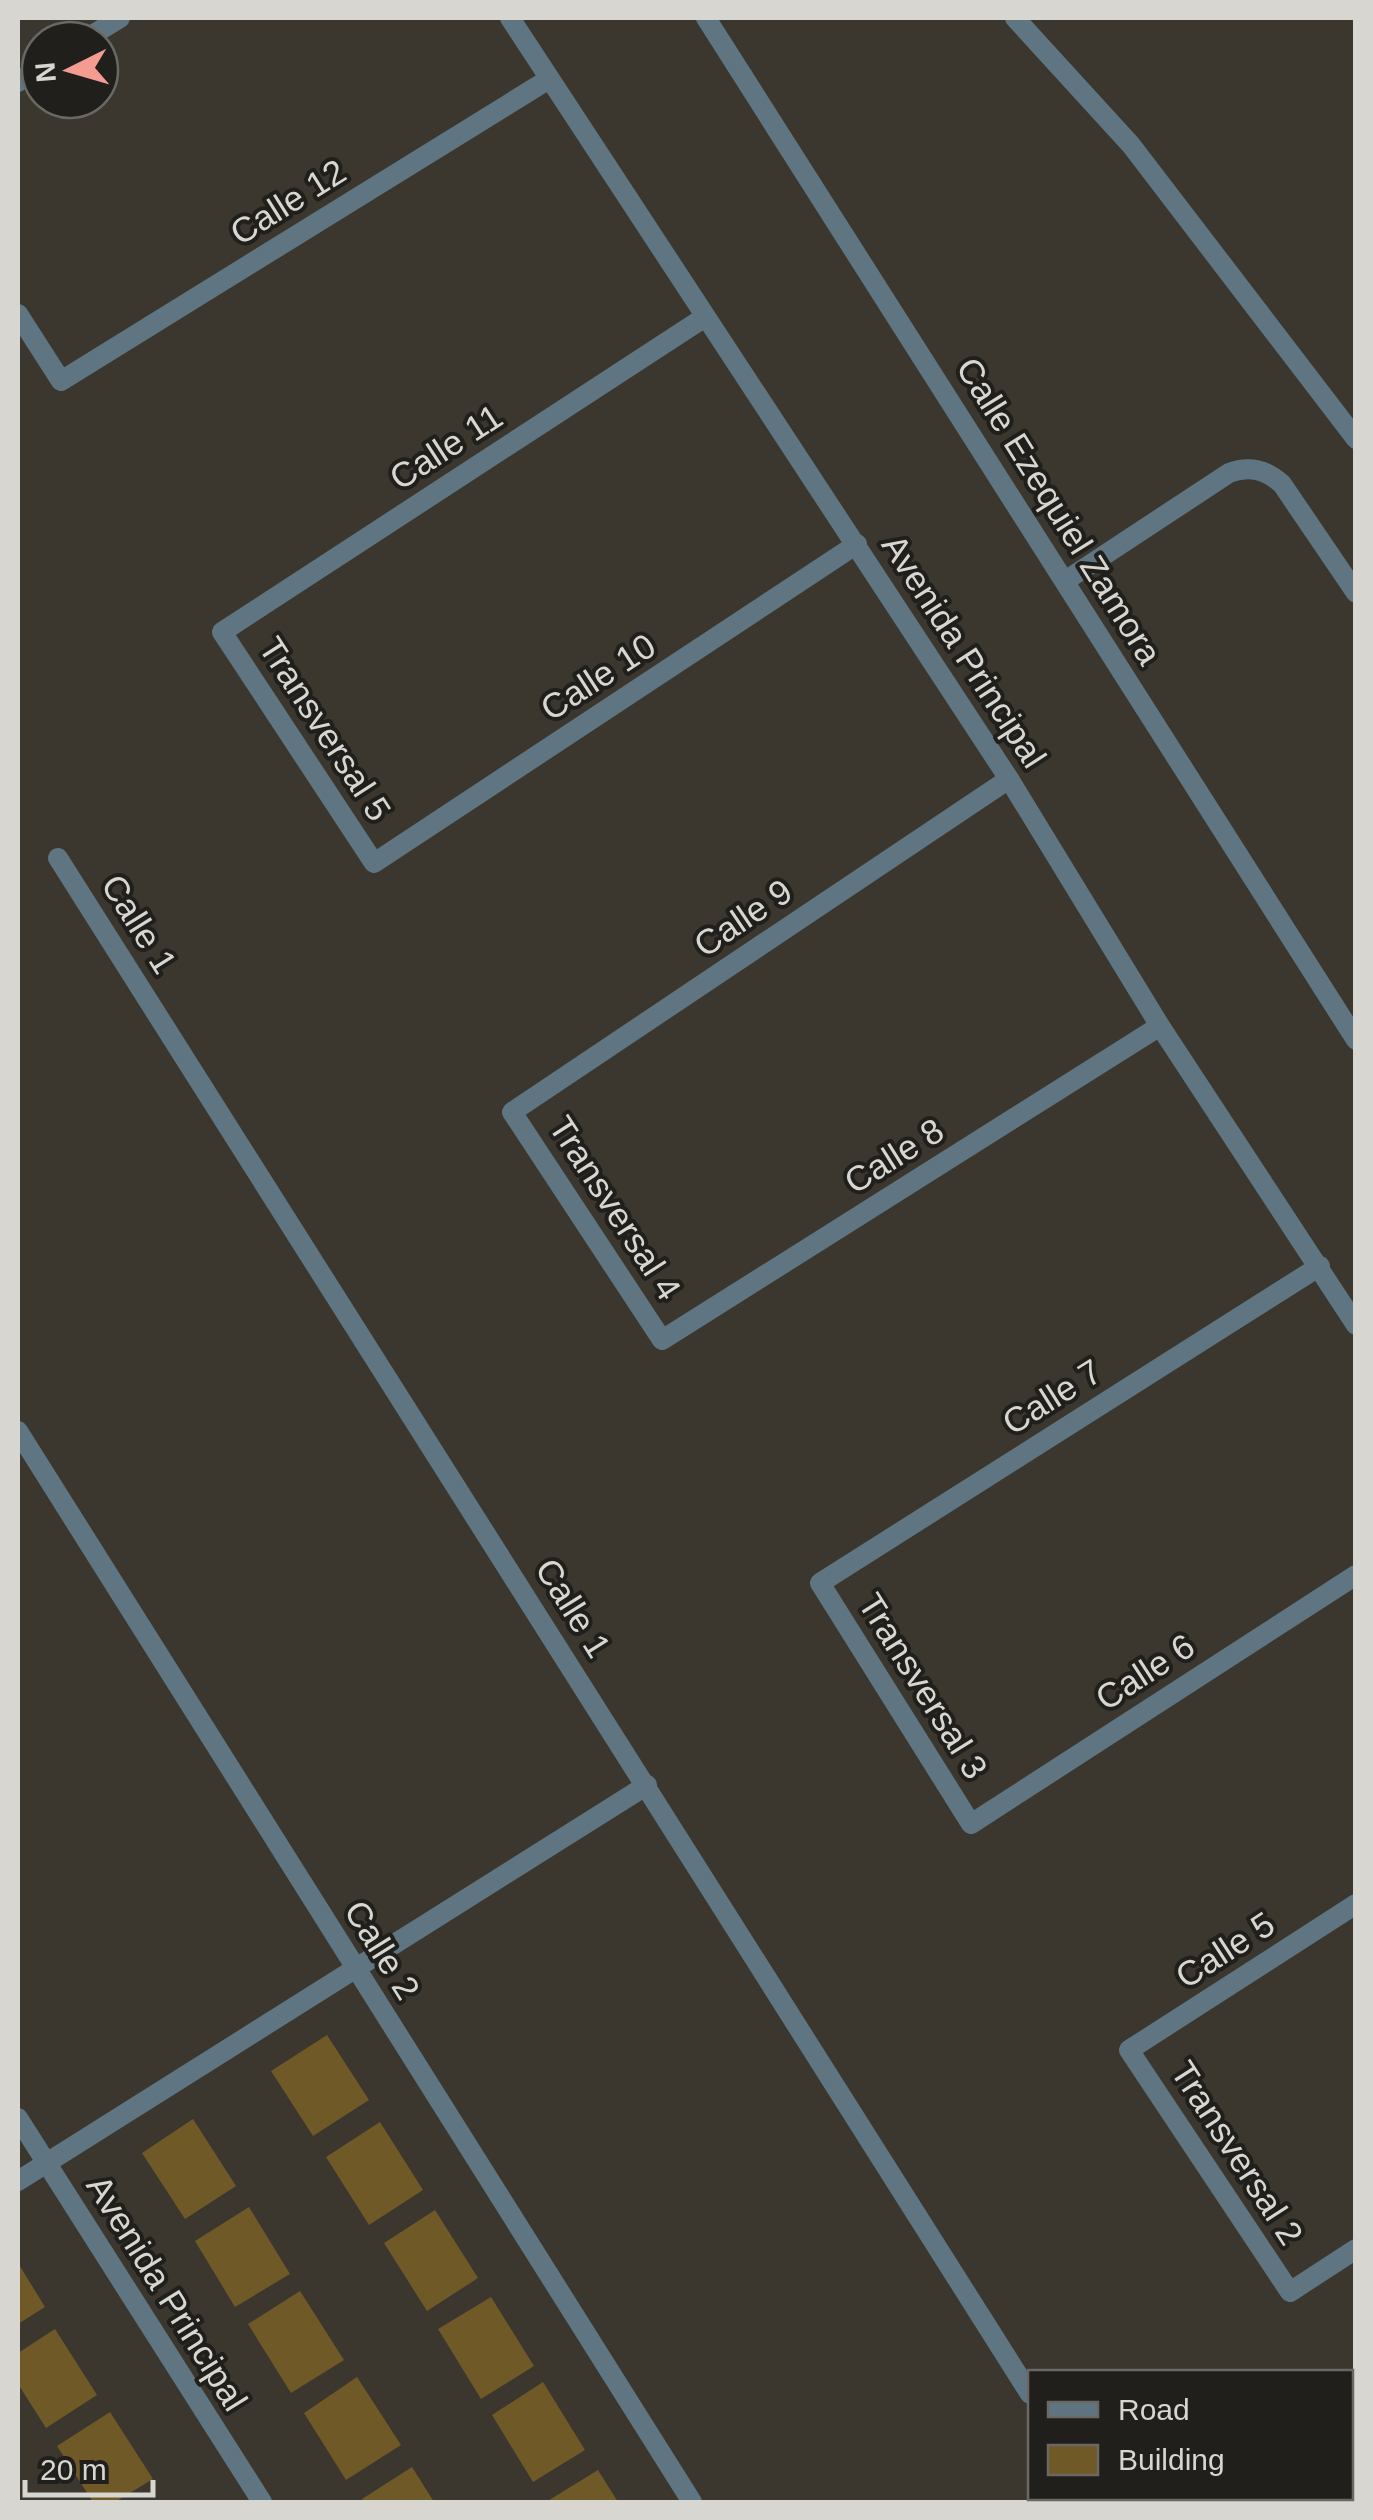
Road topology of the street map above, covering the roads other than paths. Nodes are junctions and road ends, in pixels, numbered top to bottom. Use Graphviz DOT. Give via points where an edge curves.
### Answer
graph roads {
  1 [pos="510,18"];
  2 [pos="706,18"];
  3 [pos="1014,18"];
  4 [pos="549,79"];
  5 [pos="18,314"];
  6 [pos="705,317"];
  7 [pos="1356,438"];
  8 [pos="857,544"];
  9 [pos="1066,581"];
  10 [pos="1356,593"];
  11 [pos="222,632"];
  12 [pos="1009,778"];
  13 [pos="58,858"];
  14 [pos="374,863"];
  15 [pos="1160,1026"];
  16 [pos="1356,1040"];
  17 [pos="512,1112"];
  18 [pos="1320,1266"];
  19 [pos="1356,1324"];
  20 [pos="662,1340"];
  21 [pos="18,1431"];
  22 [pos="1356,1575"];
  23 [pos="820,1583"];
  24 [pos="646,1785"];
  25 [pos="970,1824"];
  26 [pos="1356,1904"];
  27 [pos="356,1968"];
  28 [pos="1129,2050"];
  29 [pos="18,2118"];
  30 [pos="46,2162"];
  31 [pos="18,2180"];
  32 [pos="1356,2249"];
  33 [pos="1028,2391"];
  34 [pos="262,2502"];
  35 [pos="692,2502"];
  1 -- 4 [label="street, Avenida Principal"];
  2 -- 9 [label="street, Calle Ezequiel Zamora"];
  3 -- 7 [label="street" via="1131,146"];
  4 -- 5 [label="street, Calle 12" via="61,381"];
  4 -- 6 [label="street, Avenida Principal"];
  6 -- 8 [label="street, Avenida Principal"];
  6 -- 11 [label="street, Calle 11"];
  8 -- 12 [label="street, Avenida Principal"];
  8 -- 14 [label="street, Calle 10"];
  9 -- 10 [label="street" via="1229,473 1248,468 1282,484"];
  9 -- 16 [label="street, Calle Ezequiel Zamora"];
  11 -- 14 [label="street, Transversal 5"];
  12 -- 15 [label="street, Avenida Principal"];
  12 -- 17 [label="street, Calle 9"];
  13 -- 24 [label="street, Calle 1"];
  15 -- 18 [label="street, Avenida Principal"];
  15 -- 20 [label="street, Calle 8"];
  17 -- 20 [label="street, Transversal 4"];
  18 -- 19 [label="street, Avenida Principal"];
  18 -- 23 [label="street, Calle 7"];
  21 -- 27 [label="street, Calle 2"];
  22 -- 25 [label="street, Calle 6"];
  23 -- 25 [label="street, Transversal 3"];
  24 -- 27 [label="street"];
  24 -- 33 [label="street, Calle 1"];
  26 -- 28 [label="street, Calle 5"];
  27 -- 30 [label="street"];
  27 -- 35 [label="street, Calle 2"];
  28 -- 32 [label="street, Transversal 2" via="1290,2292"];
  29 -- 30 [label="street, Avenida Principal"];
  30 -- 31 [label="street"];
  30 -- 34 [label="street, Avenida Principal"];
}
